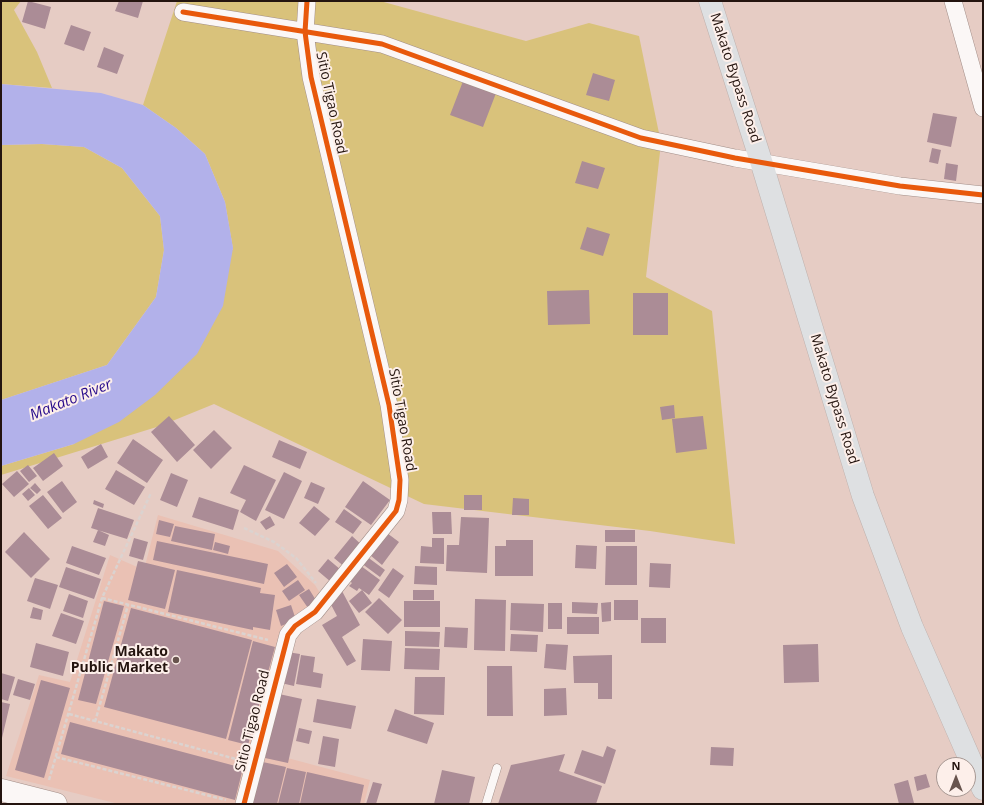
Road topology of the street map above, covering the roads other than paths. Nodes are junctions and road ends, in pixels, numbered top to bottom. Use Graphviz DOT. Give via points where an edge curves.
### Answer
graph roads {
  1 [pos="307,1"];
  2 [pos="710,1"];
  3 [pos="953,1"];
  4 [pos="182,12"];
  5 [pos="306,32"];
  6 [pos="983,108"];
  7 [pos="761,161"];
  8 [pos="983,195"];
  9 [pos="497,768"];
  10 [pos="983,789"];
  11 [pos="1,790"];
  12 [pos="51,795"];
  13 [pos="239,803"];
  14 [pos="486,804"];
  1 -- 5 [label="street, Sitio Tigao Road"];
  2 -- 7 [label="main road, Makato Bypass Road"];
  3 -- 6 [label="street"];
  4 -- 5 [label="street"];
  5 -- 7 [label="street" via="382,44 641,138"];
  5 -- 13 [label="street, Sitio Tigao Road" via="311,77 389,405 400,480 399,500 396,511 315,612 294,626 288,635 254,764"];
  7 -- 8 [label="street" via="900,186"];
  7 -- 10 [label="main road, Makato Bypass Road" via="863,496 912,628"];
  9 -- 14 [label="lane"];
  11 -- 12 [label="main road"];
}
